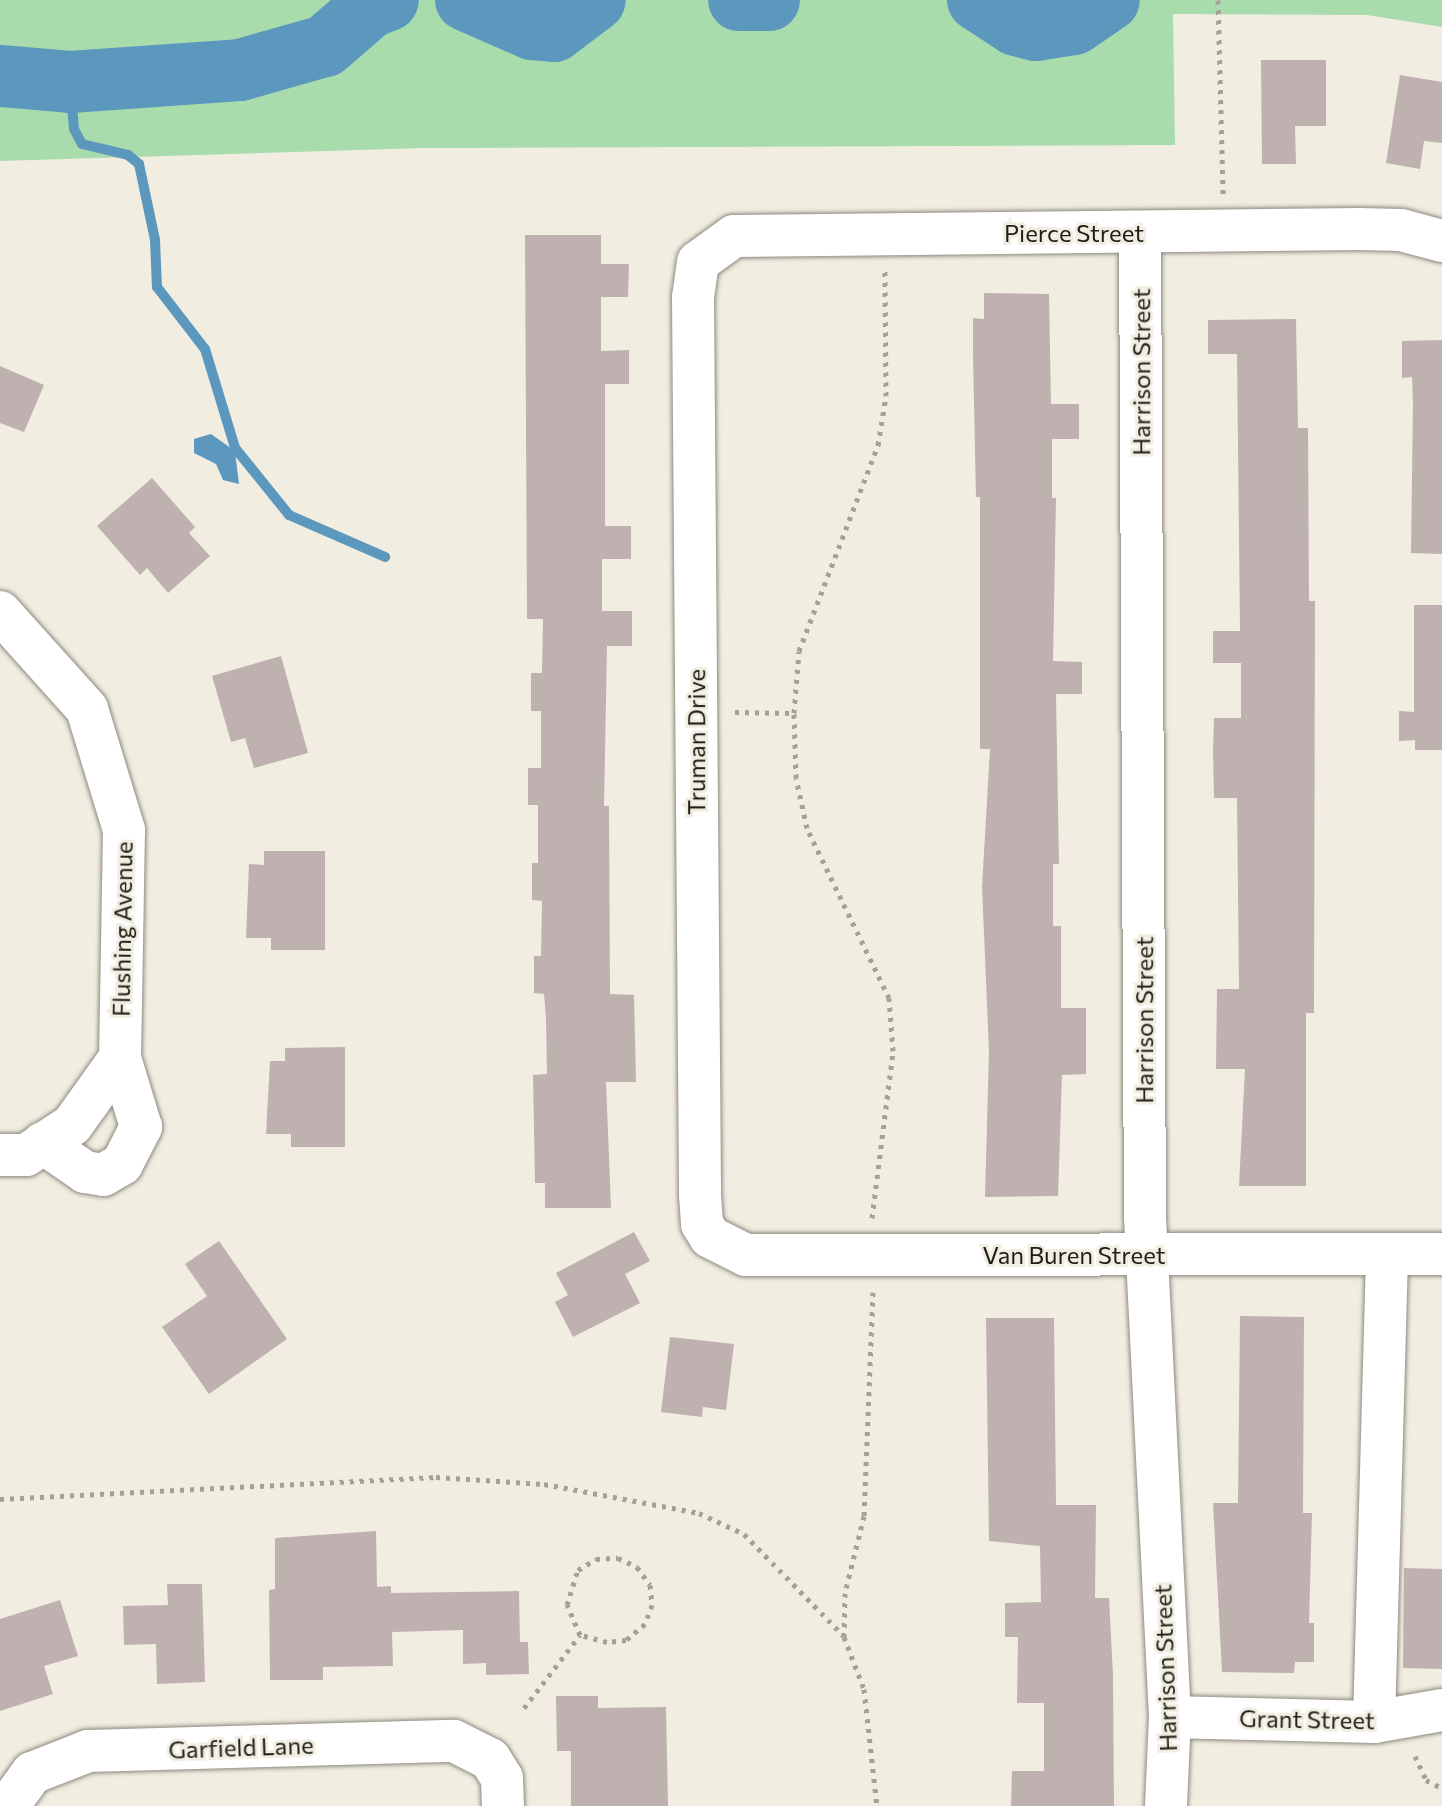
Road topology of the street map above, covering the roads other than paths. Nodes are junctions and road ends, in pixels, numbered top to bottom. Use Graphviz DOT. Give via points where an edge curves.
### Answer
graph roads {
  1 [pos="1140,234"];
  2 [pos="1442,241"];
  3 [pos="709,250"];
  4 [pos="0,612"];
  5 [pos="120,1058"];
  6 [pos="58,1134"];
  7 [pos="0,1155"];
  8 [pos="710,1237"];
  9 [pos="1442,1254"];
  10 [pos="1147,1255"];
  11 [pos="1387,1255"];
  12 [pos="1442,1710"];
  13 [pos="1170,1717"];
  14 [pos="1374,1722"];
  15 [pos="8,1806"];
  16 [pos="503,1806"];
  17 [pos="1166,1806"];
  1 -- 2 [label="street, Pierce Street" via="1401,230"];
  1 -- 3 [label="street, Pierce Street" via="734,236"];
  1 -- 10 [label="street, Harrison Street"];
  3 -- 8 [label="street, Truman Drive" via="698,262 693,313 700,1195 702,1224"];
  4 -- 5 [label="street, Flushing Avenue" via="87,709 124,830"];
  5 -- 6 [label="street"];
  5 -- 6 [label="street, Flushing Avenue" via="141,1127 122,1164 103,1175 85,1172"];
  6 -- 7 [label="street" via="26,1155"];
  8 -- 10 [label="street, Van Buren Street" via="746,1255"];
  9 -- 11 [label="street, Van Buren Street"];
  10 -- 11 [label="street, Van Buren Street"];
  10 -- 13 [label="street, Harrison Street"];
  11 -- 14 [label="street"];
  12 -- 14 [label="street, Grant Street"];
  13 -- 14 [label="street, Grant Street"];
  13 -- 17 [label="street, Harrison Street"];
  15 -- 16 [label="street, Garfield Lane" via="32,1773 88,1751 454,1741 490,1759 502,1778"];
}
